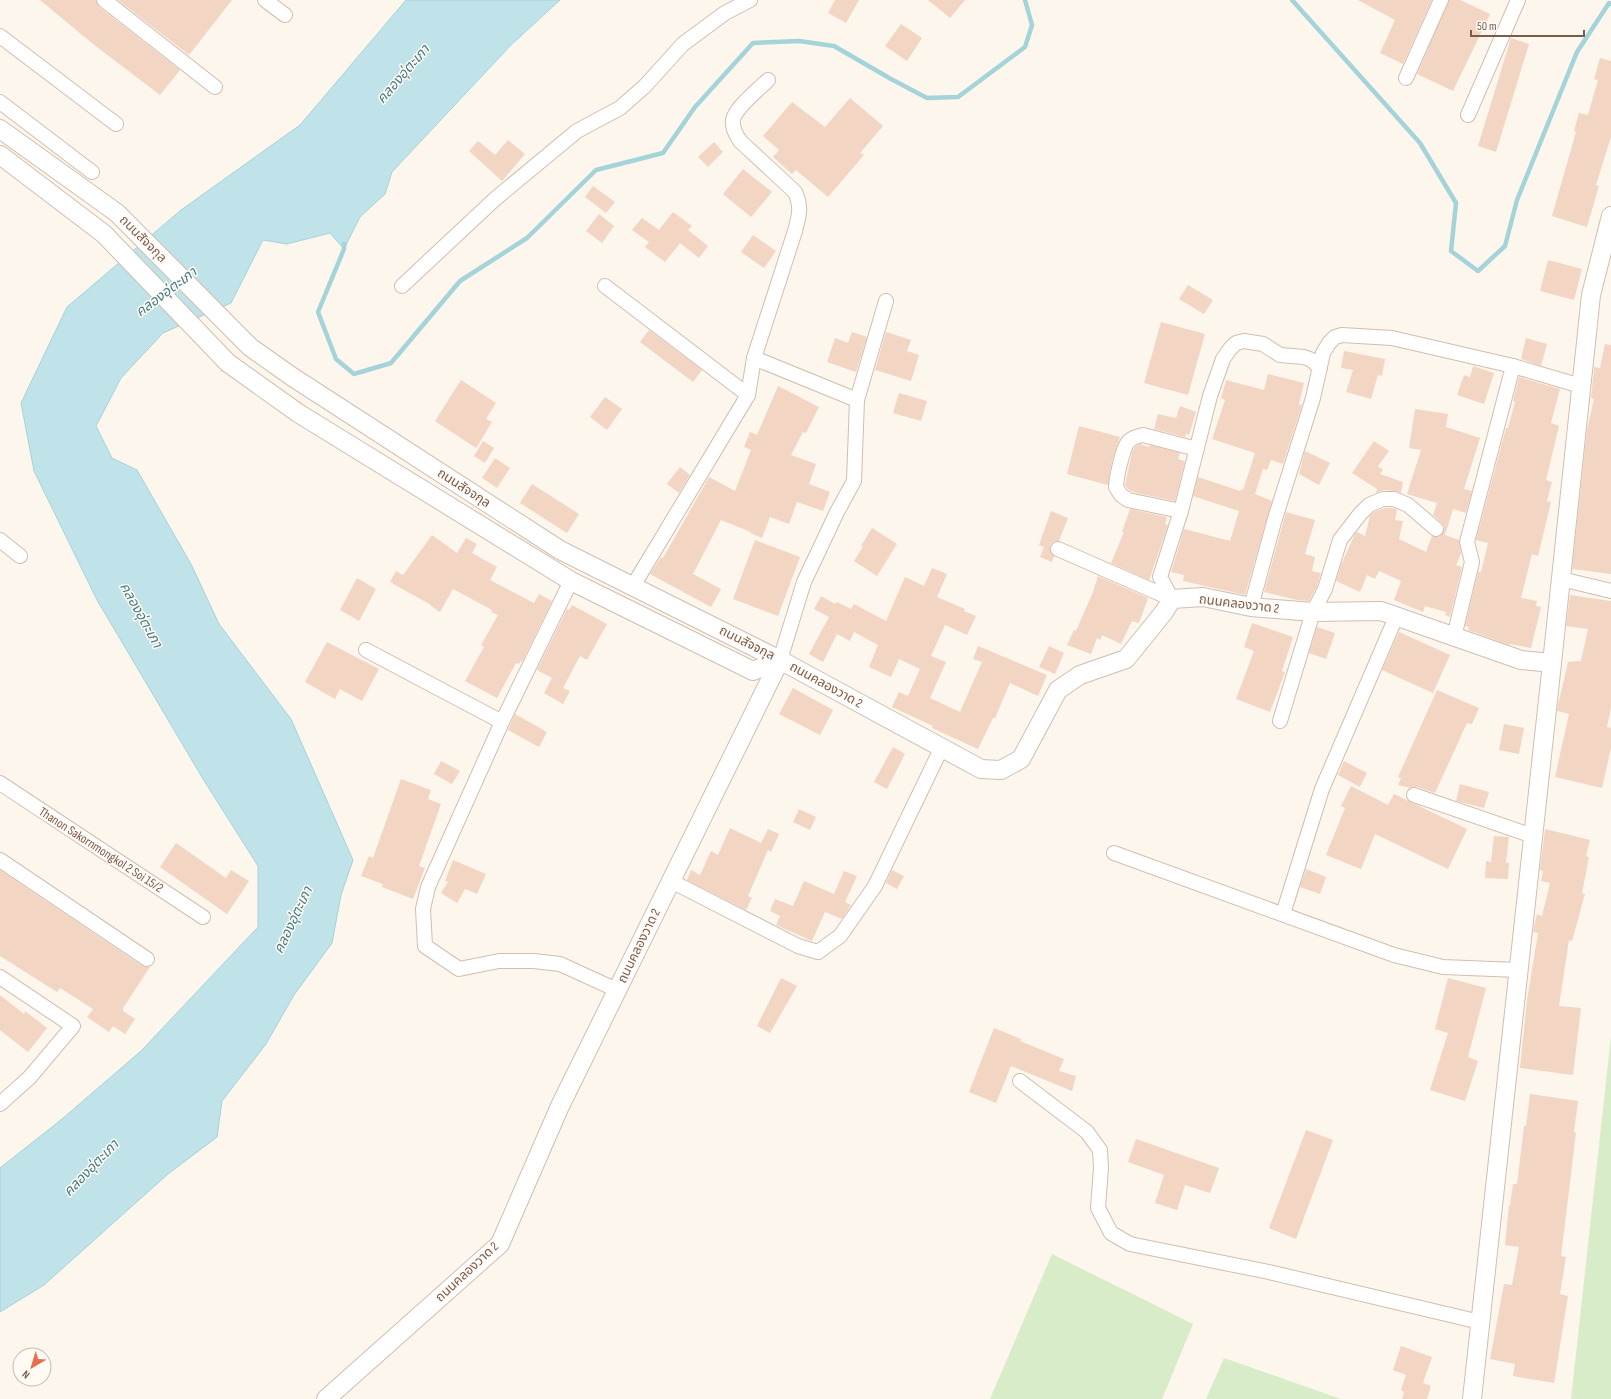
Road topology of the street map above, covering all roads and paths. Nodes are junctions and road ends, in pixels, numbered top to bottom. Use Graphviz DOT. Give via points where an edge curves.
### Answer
graph roads {
  1 [pos="104,0"];
  2 [pos="265,0"];
  3 [pos="750,0"];
  4 [pos="1441,0"];
  5 [pos="1518,0"];
  6 [pos="285,15"];
  7 [pos="0,36"];
  8 [pos="1406,78"];
  9 [pos="768,80"];
  10 [pos="216,87"];
  11 [pos="0,102"];
  12 [pos="1468,116"];
  13 [pos="116,124"];
  14 [pos="0,129"];
  15 [pos="0,155"];
  16 [pos="92,172"];
  17 [pos="1611,216"];
  18 [pos="402,286"];
  19 [pos="605,286"];
  20 [pos="886,301"];
  21 [pos="754,358"];
  22 [pos="1513,366"];
  23 [pos="1320,368"];
  24 [pos="1581,386"];
  25 [pos="748,395"];
  26 [pos="857,400"];
  27 [pos="1197,449"];
  28 [pos="1181,511"];
  29 [pos="1436,529"];
  30 [pos="0,540"];
  31 [pos="1058,549"];
  32 [pos="20,556"];
  33 [pos="1561,579"];
  34 [pos="571,582"];
  35 [pos="633,586"];
  36 [pos="1611,590"];
  37 [pos="1172,599"];
  38 [pos="1251,606"];
  39 [pos="1313,612"];
  40 [pos="1396,616"];
  41 [pos="1454,637"];
  42 [pos="366,650"];
  43 [pos="780,660"];
  44 [pos="1552,663"];
  45 [pos="1280,721"];
  46 [pos="502,722"];
  47 [pos="941,749"];
  48 [pos="0,783"];
  49 [pos="1414,795"];
  50 [pos="1533,836"];
  51 [pos="1114,853"];
  52 [pos="0,860"];
  53 [pos="671,881"];
  54 [pos="1283,914"];
  55 [pos="203,917"];
  56 [pos="147,959"];
  57 [pos="1518,970"];
  58 [pos="0,977"];
  59 [pos="617,990"];
  60 [pos="1020,1081"];
  61 [pos="0,1104"];
  62 [pos="1480,1322"];
  63 [pos="326,1399"];
  64 [pos="1472,1399"];
  1 -- 10 [label="street"];
  2 -- 6 [label="street"];
  3 -- 18 [label="street" via="725,13 683,44 645,86 620,108 577,131 495,199"];
  4 -- 8 [label="street"];
  5 -- 12 [label="street"];
  7 -- 13 [label="street"];
  9 -- 21 [label="street" via="735,113 735,132 740,141 795,192 800,201 800,213"];
  11 -- 16 [label="street"];
  14 -- 35 [label="street, ถนนสัจจกุล" via="117,213 250,347 560,550"];
  15 -- 34 [label="street, ถนนสัจจกุล" via="104,234 228,363 298,413"];
  17 -- 24 [label="street" via="1590,295"];
  19 -- 25 [label="street"];
  20 -- 26 [label="street"];
  21 -- 25 [label="street"];
  21 -- 26 [label="street"];
  22 -- 23 [label="street" via="1392,338 1342,335 1329,343 1323,353"];
  22 -- 24 [label="street"];
  22 -- 41 [label="street" via="1467,542 1472,562"];
  23 -- 27 [label="street" via="1312,360 1280,355 1263,344 1244,341 1236,343 1220,366"];
  23 -- 38 [label="street"];
  24 -- 33 [label="street"];
  25 -- 35 [label="street"];
  26 -- 43 [label="street" via="854,481 804,582"];
  27 -- 28 [label="street"];
  27 -- 28 [label="street" via="1143,435 1135,436 1127,442 1116,478 1116,487 1128,500"];
  28 -- 37 [label="street" via="1160,577"];
  29 -- 39 [label="street" via="1408,505 1394,499 1382,499 1369,505 1340,540 1325,589"];
  30 -- 32 [label="street"];
  31 -- 37 [label="street"];
  33 -- 36 [label="street"];
  33 -- 44 [label="street"];
  34 -- 43 [label="street, ถนนสัจจกุล" via="753,671"];
  34 -- 46 [label="street"];
  35 -- 43 [label="street, ถนนสัจจกุล"];
  37 -- 38 [label="street, ถนนคลองวาด 2" via="1203,597"];
  37 -- 47 [label="street, ถนนคลองวาด 2" via="1126,659 1080,675 1058,690 1021,759 1001,770 981,769"];
  38 -- 39 [label="street, ถนนคลองวาด 2"];
  39 -- 40 [label="street, ถนนคลองวาด 2" via="1381,611"];
  39 -- 45 [label="street"];
  40 -- 41 [label="street, ถนนคลองวาด 2"];
  40 -- 54 [label="street" via="1322,789"];
  41 -- 44 [label="street, ถนนคลองวาด 2" via="1521,660"];
  42 -- 46 [label="street"];
  43 -- 47 [label="street, ถนนคลองวาด 2"];
  43 -- 53 [label="street, ถนนคลองวาด 2"];
  44 -- 50 [label="street"];
  46 -- 59 [label="street" via="428,887 423,910 425,946 459,969 499,960 560,964"];
  47 -- 53 [label="street" via="875,886 840,936 818,952 798,946"];
  48 -- 55 [label="street, Thanon Sakornmongkol 2 Soi 15/2"];
  49 -- 50 [label="street"];
  50 -- 57 [label="street"];
  51 -- 54 [label="street"];
  52 -- 56 [label="street"];
  53 -- 59 [label="street, ถนนคลองวาด 2"];
  54 -- 57 [label="street" via="1394,955 1444,967"];
  57 -- 62 [label="street"];
  58 -- 61 [label="street" via="73,1026 30,1077"];
  59 -- 63 [label="street, ถนนคลองวาด 2" via="560,1106 500,1244"];
  60 -- 62 [label="street" via="1087,1132 1100,1150 1102,1168 1098,1208 1112,1233 1130,1244 1269,1272"];
  62 -- 64 [label="street"];
}
